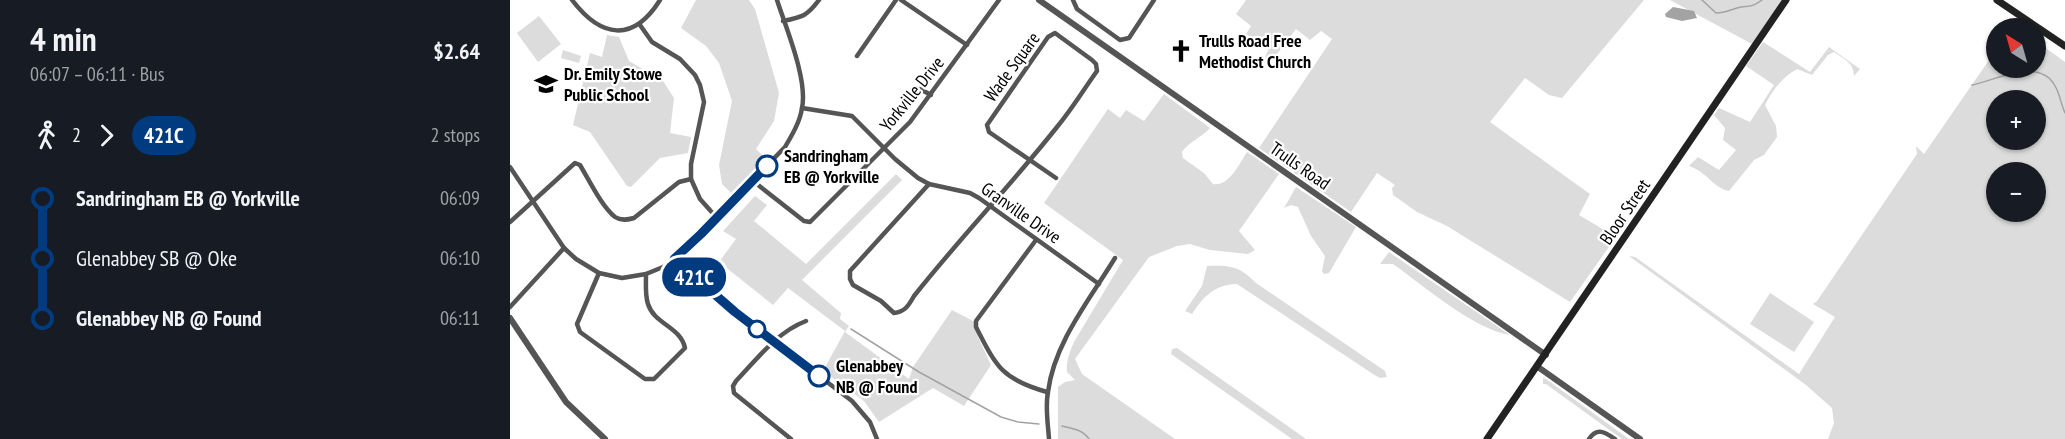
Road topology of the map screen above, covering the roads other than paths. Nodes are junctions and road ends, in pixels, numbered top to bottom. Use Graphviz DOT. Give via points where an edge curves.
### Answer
graph roads {
  1 [pos="572,0"];
  2 [pos="660,0"];
  3 [pos="777,0"];
  4 [pos="819,0"];
  5 [pos="901,0"];
  6 [pos="999,0"];
  7 [pos="1039,0"];
  8 [pos="1073,0"];
  9 [pos="1154,0"];
  10 [pos="1786,0"];
  11 [pos="1997,0"];
  12 [pos="894,1"];
  13 [pos="783,21"];
  14 [pos="640,25"];
  15 [pos="967,45"];
  16 [pos="2065,46"];
  17 [pos="857,56"];
  18 [pos="920,89"];
  19 [pos="931,95"];
  20 [pos="802,108"];
  21 [pos="884,149"];
  22 [pos="1028,160"];
  23 [pos="510,166"];
  24 [pos="691,178"];
  25 [pos="1056,178"];
  26 [pos="753,181"];
  27 [pos="929,183"];
  28 [pos="534,201"];
  29 [pos="990,207"];
  30 [pos="717,218"];
  31 [pos="510,222"];
  32 [pos="1036,240"];
  33 [pos="564,248"];
  34 [pos="1115,258"];
  35 [pos="674,259"];
  36 [pos="599,273"];
  37 [pos="646,274"];
  38 [pos="1099,284"];
  39 [pos="510,307"];
  40 [pos="806,321"];
  41 [pos="511,323"];
  42 [pos="774,341"];
  43 [pos="1546,355"];
  44 [pos="1538,367"];
  45 [pos="1047,392"];
  46 [pos="605,439"];
  47 [pos="791,439"];
  48 [pos="877,439"];
  49 [pos="1049,439"];
  50 [pos="1487,439"];
  51 [pos="1589,439"];
  52 [pos="1615,439"];
  53 [pos="1640,439"];
  1 -- 14 [label="street" via="586,17 602,27 619,30"];
  2 -- 14 [label="street"];
  3 -- 13 [label="street"];
  4 -- 13 [label="street" via="804,17"];
  5 -- 15 [label="street"];
  6 -- 15 [label="street, Yorkville Drive"];
  7 -- 43 [label="street, Trulls Road"];
  8 -- 9 [label="street" via="1077,9 1120,40 1129,38"];
  10 -- 43 [label="main road, Bloor Street"];
  11 -- 16 [label="main road"];
  12 -- 17 [label="street"];
  13 -- 20 [label="street" via="799,70"];
  14 -- 24 [label="street" via="652,42 680,59 700,85 704,102"];
  15 -- 19 [label="street, Yorkville Drive"];
  18 -- 19 [label="street"];
  19 -- 21 [label="street, Yorkville Drive"];
  20 -- 21 [label="street, Granville Drive" via="852,116"];
  20 -- 26 [label="street" via="785,147"];
  21 -- 26 [label="street, Yorkville Drive" via="810,222"];
  21 -- 27 [label="street, Granville Drive"];
  22 -- 22 [label="street, Wade Square" via="1097,71 1092,60 1055,33 1048,37 987,125 989,132"];
  22 -- 25 [label="street"];
  22 -- 29 [label="street, Wade Square"];
  23 -- 28 [label="street"];
  24 -- 28 [label="street" via="679,182 634,218 625,220 607,207 575,163"];
  24 -- 30 [label="street" via="700,199"];
  26 -- 30 [label="street"];
  27 -- 29 [label="street, Granville Drive" via="970,193"];
  27 -- 29 [label="street, Wade Square" via="850,271 853,285 894,313 910,305 952,248"];
  28 -- 31 [label="street"];
  28 -- 33 [label="street"];
  29 -- 32 [label="street, Granville Drive"];
  30 -- 35 [label="street"];
  32 -- 38 [label="street, Granville Drive"];
  32 -- 45 [label="street" via="976,321 976,327 993,361 1005,375 1024,386"];
  33 -- 36 [label="street"];
  33 -- 39 [label="street"];
  34 -- 38 [label="street"];
  35 -- 37 [label="street"];
  35 -- 42 [label="street"];
  36 -- 37 [label="street" via="622,278"];
  36 -- 37 [label="street" via="577,324 580,332 645,379 654,379 685,348 683,339 656,317 648,304"];
  38 -- 45 [label="street" via="1063,345"];
  40 -- 42 [label="street" via="792,326"];
  41 -- 46 [label="street" via="566,402"];
  42 -- 47 [label="street" via="736,381 734,393"];
  42 -- 48 [label="street" via="852,401 870,422"];
  43 -- 44 [label="main road, Bloor Street"];
  44 -- 50 [label="main road, Bloor Street"];
  44 -- 53 [label="street"];
  45 -- 49 [label="street"];
  51 -- 52 [label="street" via="1602,431"];
}
